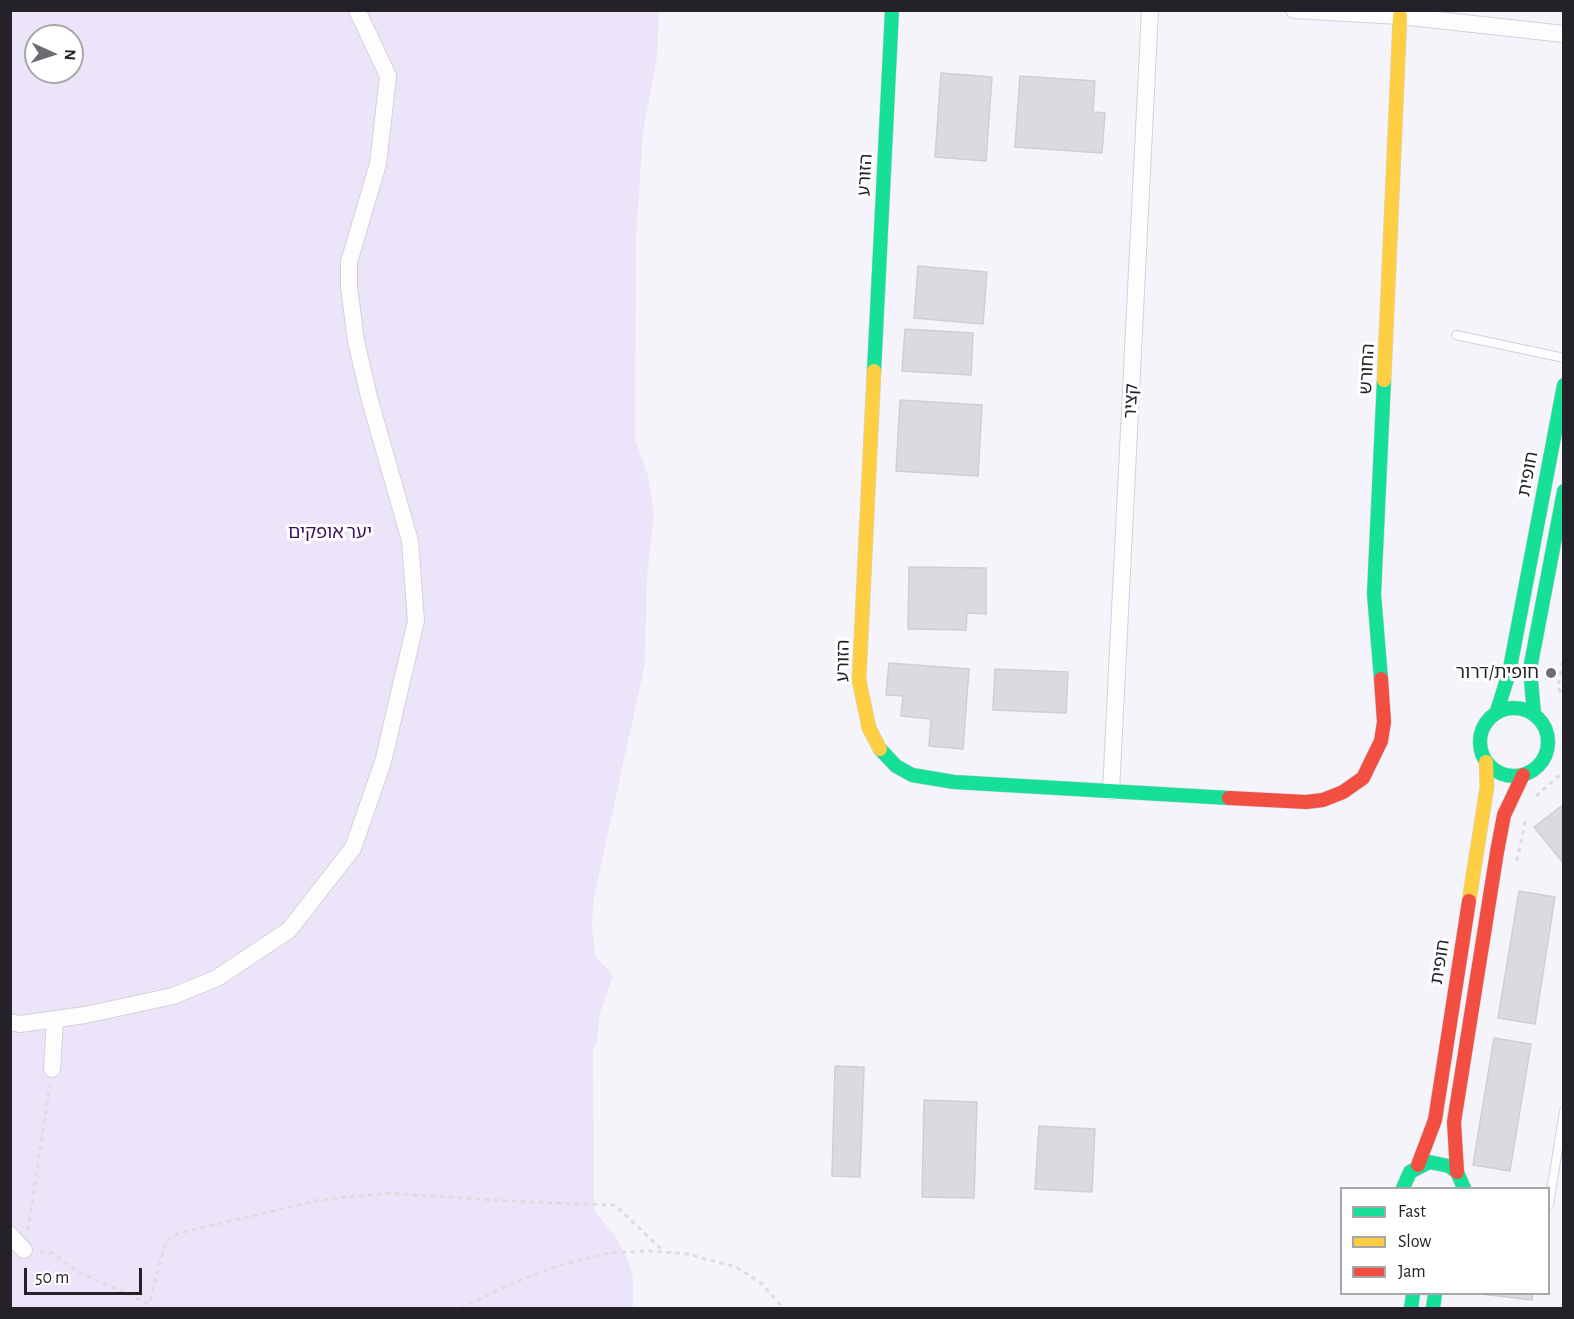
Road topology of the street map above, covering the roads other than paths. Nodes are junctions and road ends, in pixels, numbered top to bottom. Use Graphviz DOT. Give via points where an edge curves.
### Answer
graph roads {
  1 [pos="357,10"];
  2 [pos="892,10"];
  3 [pos="1150,10"];
  4 [pos="1294,10"];
  5 [pos="1400,16"];
  6 [pos="1563,34"];
  7 [pos="1456,335"];
  8 [pos="1563,358"];
  9 [pos="1563,385"];
  10 [pos="1563,491"];
  11 [pos="1497,711"];
  12 [pos="1534,714"];
  13 [pos="1384,723"];
  14 [pos="1547,752"];
  15 [pos="1563,755"];
  16 [pos="1486,762"];
  17 [pos="1523,775"];
  18 [pos="1111,791"];
  19 [pos="55,1020"];
  20 [pos="10,1022"];
  21 [pos="52,1069"];
  22 [pos="1563,1111"];
  23 [pos="1418,1165"];
  24 [pos="1457,1172"];
  25 [pos="1402,1187"];
  26 [pos="1464,1187"];
  27 [pos="1550,1197"];
  28 [pos="10,1235"];
  29 [pos="24,1251"];
  1 -- 19 [label="street" via="388,76 378,164 349,262 349,287 369,397 410,541 416,621 383,762 353,848 289,930 217,978 173,996"];
  2 -- 18 [label="street, הזורע" via="859,680 862,708 882,750 896,766 912,775 954,782"];
  3 -- 18 [label="street, קציר"];
  4 -- 5 [label="street"];
  5 -- 6 [label="street"];
  5 -- 13 [label="street, החורש" via="1374,594"];
  7 -- 8 [label="lane"];
  9 -- 11 [label="street, חופית" via="1509,672"];
  10 -- 12 [label="street" via="1530,669"];
  11 -- 12 [label="street" via="1516,707"];
  11 -- 16 [label="street" via="1488,719 1479,740"];
  12 -- 14 [label="street" via="1545,727"];
  13 -- 18 [label="street, הזורע" via="1381,741 1363,778 1344,792 1323,800"];
  14 -- 15 [label="street"];
  14 -- 17 [label="street" via="1542,762"];
  16 -- 17 [label="street" via="1502,775"];
  16 -- 23 [label="street, חופית" via="1485,798 1435,1120"];
  17 -- 24 [label="street" via="1504,815 1493,875 1454,1122"];
  19 -- 20 [label="street"];
  19 -- 21 [label="street"];
  22 -- 27 [label="lane"];
  23 -- 24 [label="street" via="1439,1162"];
  23 -- 25 [label="street, חופית"];
  24 -- 26 [label="street"];
  28 -- 29 [label="street"];
}
